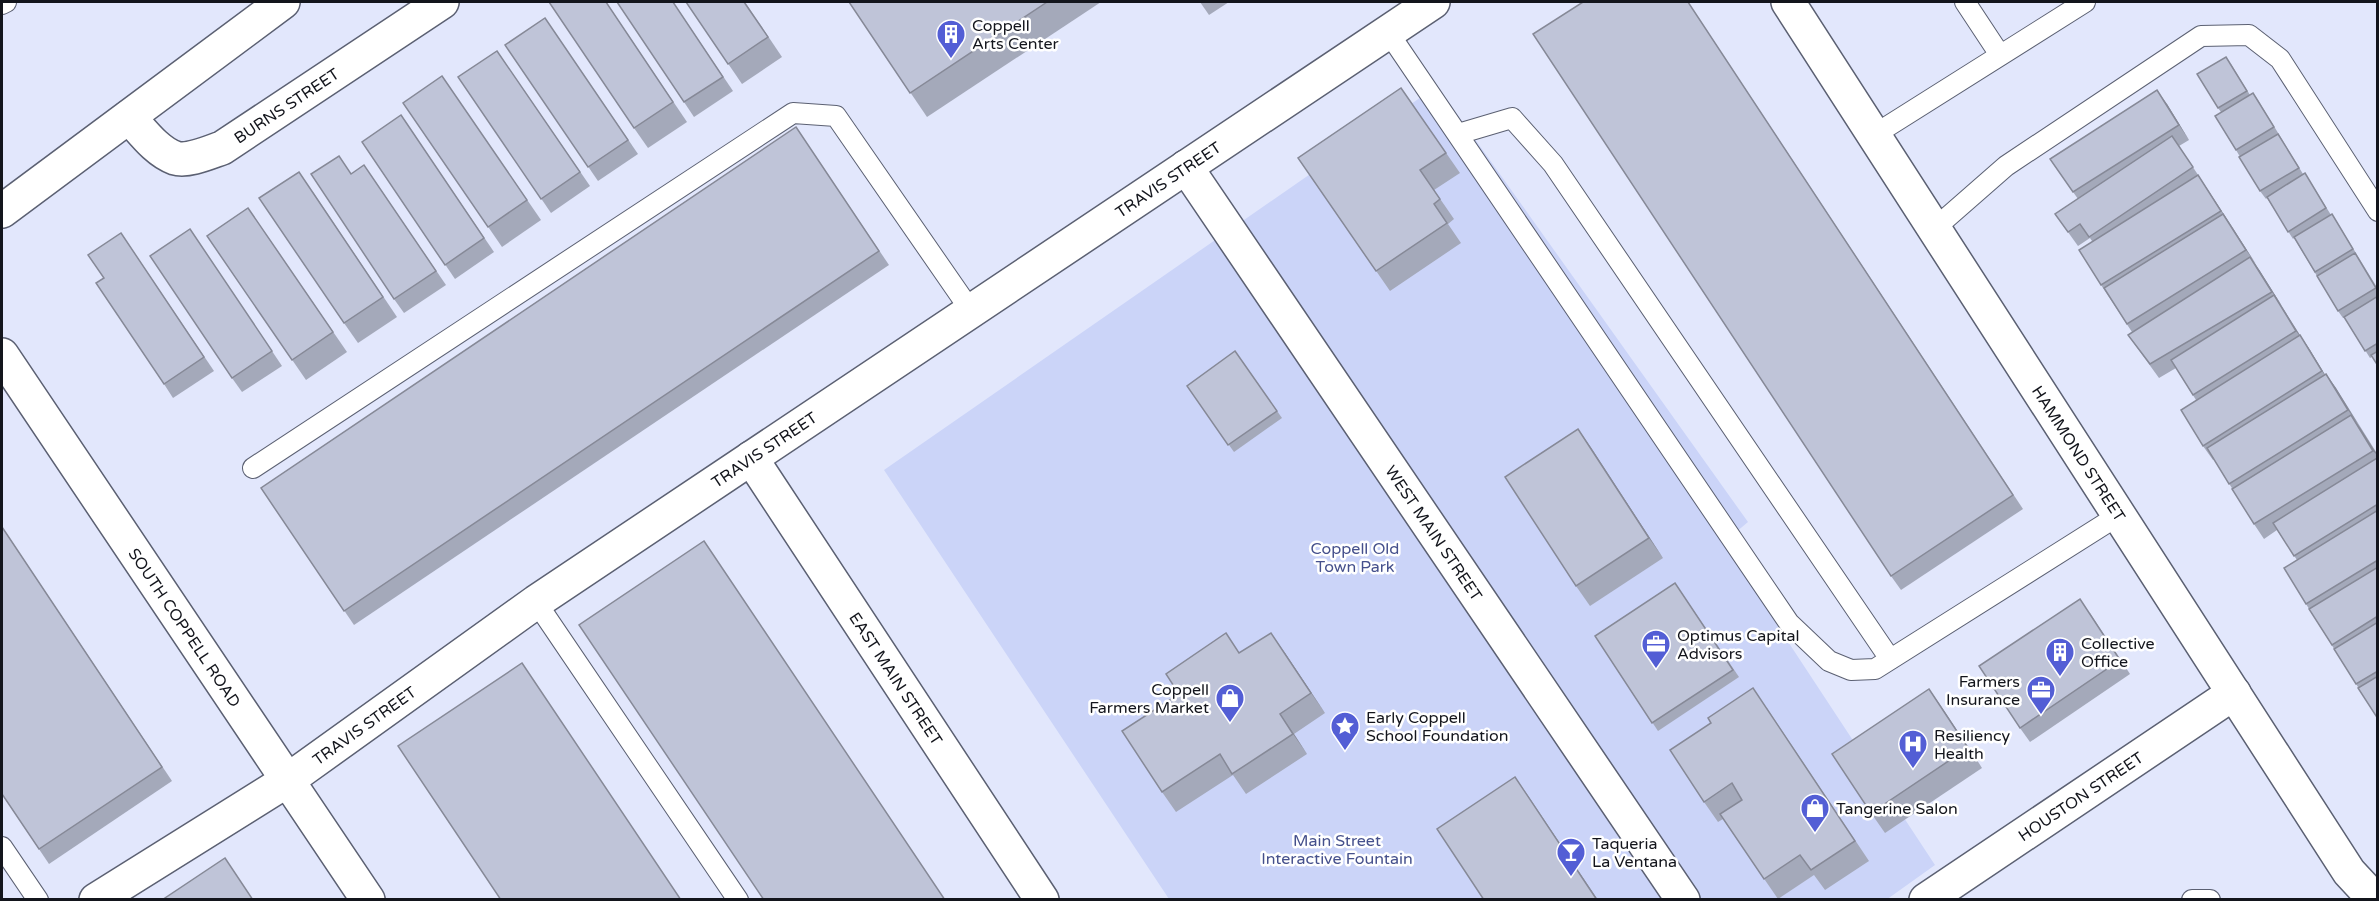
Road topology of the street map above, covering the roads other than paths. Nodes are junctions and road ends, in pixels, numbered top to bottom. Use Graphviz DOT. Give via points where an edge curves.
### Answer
graph roads {
  1 [pos="6,2"];
  2 [pos="283,2"];
  3 [pos="442,2"];
  4 [pos="1433,2"];
  5 [pos="1788,2"];
  6 [pos="1965,2"];
  7 [pos="2085,2"];
  8 [pos="2,3"];
  9 [pos="1388,32"];
  10 [pos="2000,55"];
  11 [pos="129,117"];
  12 [pos="1458,134"];
  13 [pos="1874,135"];
  14 [pos="1186,166"];
  15 [pos="2,212"];
  16 [pos="2378,212"];
  17 [pos="1934,229"];
  18 [pos="970,311"];
  19 [pos="2,355"];
  20 [pos="751,458"];
  21 [pos="253,468"];
  22 [pos="2119,515"];
  23 [pos="537,602"];
  24 [pos="1890,659"];
  25 [pos="2234,693"];
  26 [pos="288,780"];
  27 [pos="2,847"];
  28 [pos="38,900"];
  29 [pos="96,900"];
  30 [pos="368,900"];
  31 [pos="738,900"];
  32 [pos="1042,900"];
  33 [pos="1683,900"];
  34 [pos="1926,900"];
  35 [pos="2192,900"];
  36 [pos="2210,900"];
  37 [pos="2375,900"];
  1 -- 8 [label="lane"];
  2 -- 11 [label="street"];
  3 -- 11 [label="street, BURNS STREET" via="222,147 177,159 155,145"];
  4 -- 9 [label="street, TRAVIS STREET"];
  5 -- 13 [label="street, HAMMOND STREET"];
  6 -- 10 [label="lane"];
  7 -- 10 [label="lane"];
  9 -- 12 [label="lane"];
  9 -- 14 [label="street, TRAVIS STREET"];
  10 -- 13 [label="lane"];
  11 -- 15 [label="street"];
  12 -- 24 [label="lane" via="1789,622 1829,661 1851,670 1875,669"];
  12 -- 24 [label="lane" via="1512,118 1553,164"];
  13 -- 17 [label="street, HAMMOND STREET"];
  14 -- 18 [label="street, TRAVIS STREET"];
  14 -- 33 [label="street, WEST MAIN STREET"];
  16 -- 17 [label="lane" via="2280,59 2249,35 2201,36 2006,166"];
  17 -- 22 [label="street, HAMMOND STREET"];
  18 -- 20 [label="street, TRAVIS STREET"];
  18 -- 21 [label="lane" via="837,116 793,114"];
  19 -- 26 [label="street, SOUTH COPPELL ROAD"];
  20 -- 23 [label="street, TRAVIS STREET"];
  20 -- 32 [label="street, EAST MAIN STREET"];
  22 -- 24 [label="lane"];
  22 -- 25 [label="street, HAMMOND STREET"];
  23 -- 26 [label="street, TRAVIS STREET"];
  23 -- 31 [label="lane"];
  25 -- 34 [label="street, HOUSTON STREET"];
  25 -- 37 [label="street, HAMMOND STREET" via="2349,872"];
  26 -- 29 [label="street, TRAVIS STREET"];
  26 -- 30 [label="street, SOUTH COPPELL ROAD"];
  27 -- 28 [label="lane"];
  35 -- 36 [label="lane"];
}
